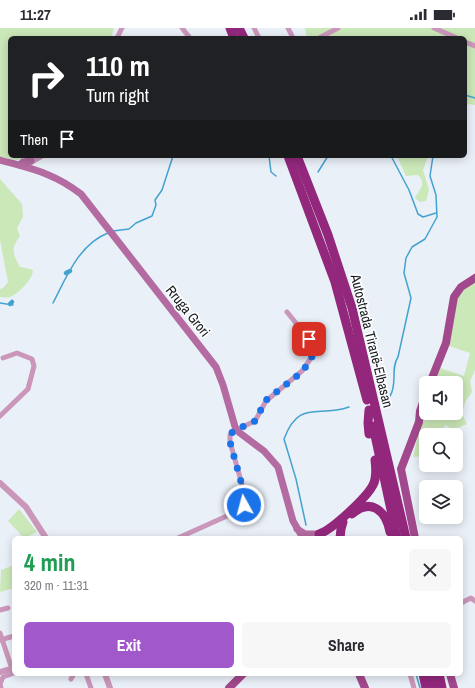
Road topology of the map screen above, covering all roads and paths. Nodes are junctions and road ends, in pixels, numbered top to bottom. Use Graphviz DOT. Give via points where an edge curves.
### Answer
graph roads {
  1 [pos="182,28"];
  2 [pos="338,28"];
  3 [pos="434,28"];
  4 [pos="188,36"];
  5 [pos="323,36"];
  6 [pos="452,36"];
  7 [pos="40,158"];
  8 [pos="289,158"];
  9 [pos="298,158"];
  10 [pos="0,160"];
  11 [pos="33,164"];
  12 [pos="475,278"];
  13 [pos="287,312"];
  14 [pos="3,358"];
  15 [pos="433,376"];
  16 [pos="369,410"];
  17 [pos="0,416"];
  18 [pos="419,420"];
  19 [pos="236,430"];
  20 [pos="0,483"];
  21 [pos="343,522"];
  22 [pos="402,524"];
  23 [pos="296,528"];
  24 [pos="45,536"];
  25 [pos="182,536"];
  26 [pos="302,536"];
  27 [pos="316,536"];
  28 [pos="333,536"];
  29 [pos="340,536"];
  30 [pos="395,536"];
  31 [pos="396,536"];
  32 [pos="405,536"];
  33 [pos="408,536"];
  34 [pos="415,536"];
  35 [pos="474,598"];
  36 [pos="463,602"];
  37 [pos="8,608"];
  38 [pos="0,610"];
  39 [pos="0,633"];
  40 [pos="12,637"];
  41 [pos="1,640"];
  42 [pos="12,668"];
  43 [pos="12,670"];
  44 [pos="12,671"];
  45 [pos="0,672"];
  46 [pos="73,676"];
  47 [pos="87,676"];
  48 [pos="106,676"];
  49 [pos="241,676"];
  50 [pos="360,676"];
  51 [pos="411,676"];
  52 [pos="423,676"];
  53 [pos="432,676"];
  54 [pos="439,676"];
  55 [pos="445,676"];
  56 [pos="451,676"];
  57 [pos="1,678"];
  58 [pos="71,679"];
  59 [pos="366,687"];
  60 [pos="1,688"];
  61 [pos="91,688"];
  62 [pos="110,688"];
  63 [pos="229,688"];
  64 [pos="414,688"];
  65 [pos="426,688"];
  66 [pos="435,688"];
  67 [pos="442,688"];
  68 [pos="448,688"];
  69 [pos="454,688"];
  1 -- 4 [label="street"];
  2 -- 5 [label="street"];
  3 -- 6 [label="street"];
  7 -- 11 [label="street"];
  8 -- 16 [label="highway, Autostrada Tiranë-Elbasan" via="334,282"];
  9 -- 22 [label="highway, Autostrada Tiranë-Elbasan" via="328,235 352,308"];
  10 -- 11 [label="main road, Rruga Grori" via="20,165"];
  11 -- 19 [label="main road, Rruga Grori" via="81,194 216,367"];
  12 -- 15 [label="main road" via="461,287 454,297 446,342"];
  13 -- 19 [label="street" via="309,339 312,358 302,372 266,400 255,421"];
  14 -- 17 [label="street" via="17,353 32,359 34,366 28,389"];
  16 -- 27 [label="highway" via="368,428 376,470 374,484 332,527"];
  16 -- 31 [label="highway, Autostrada Tiranë-Elbasan"];
  18 -- 34 [label="main road" via="401,469"];
  19 -- 23 [label="main road" via="264,451 278,467"];
  19 -- 25 [label="street" via="230,434 230,442 245,496 244,505 238,511"];
  20 -- 24 [label="street" via="26,507"];
  21 -- 28 [label="highway"];
  21 -- 29 [label="highway"];
  21 -- 30 [label="highway" via="360,508 376,508 386,518"];
  22 -- 32 [label="highway, Autostrada Tiranë-Elbasan"];
  22 -- 33 [label="highway"];
  23 -- 26 [label="main road"];
  23 -- 27 [label="main road" via="303,533"];
  35 -- 36 [label="street"];
  37 -- 38 [label="street"];
  39 -- 41 [label="street"];
  40 -- 41 [label="street"];
  41 -- 42 [label="street"];
  43 -- 45 [label="street"];
  44 -- 57 [label="street"];
  46 -- 58 [label="street"];
  47 -- 61 [label="street"];
  48 -- 62 [label="street"];
  49 -- 63 [label="main road"];
  50 -- 59 [label="main road"];
  51 -- 64 [label="street"];
  52 -- 65 [label="highway"];
  53 -- 66 [label="highway"];
  54 -- 67 [label="highway"];
  55 -- 68 [label="highway"];
  56 -- 69 [label="main road"];
  57 -- 60 [label="street"];
}
